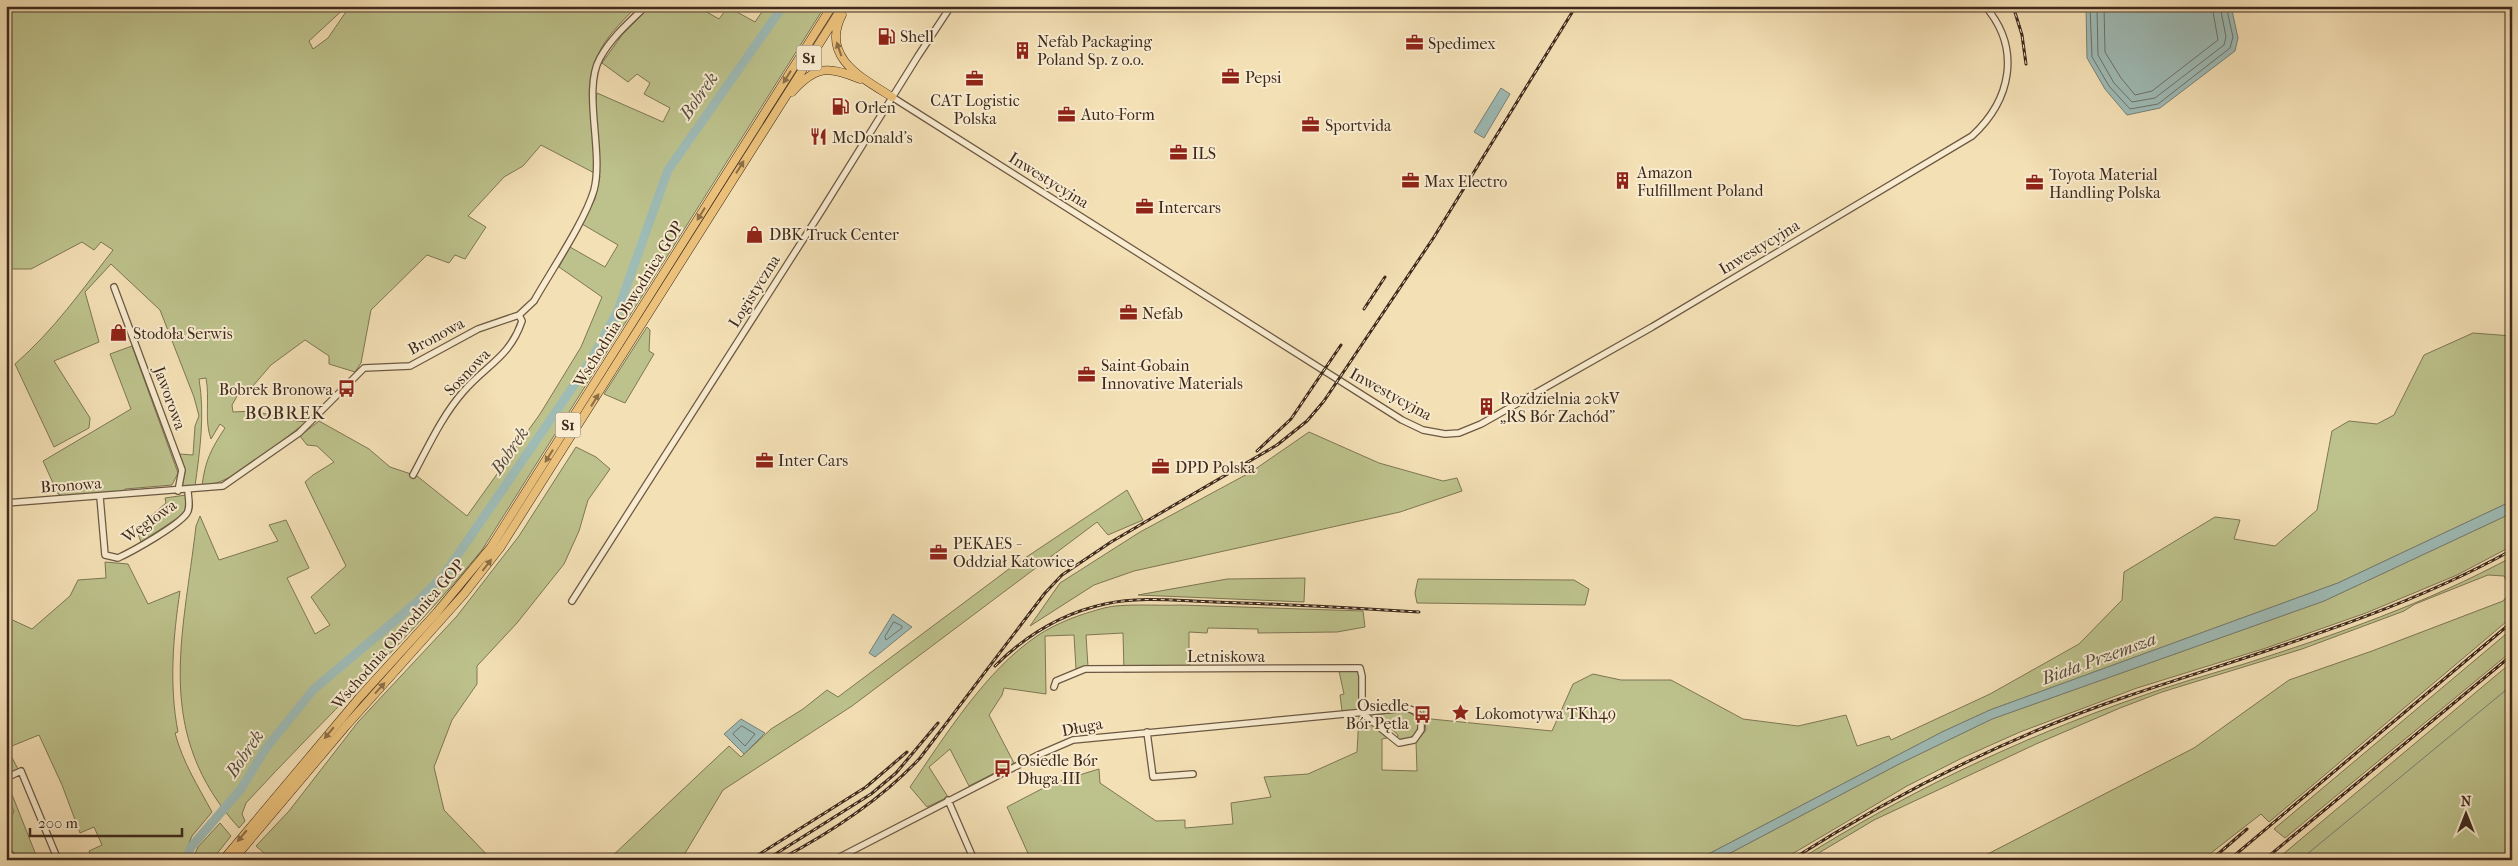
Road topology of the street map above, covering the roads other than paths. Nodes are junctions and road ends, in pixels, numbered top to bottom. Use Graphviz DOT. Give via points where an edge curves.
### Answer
graph roads {
  1 [pos="646,6"];
  2 [pos="832,6"];
  3 [pos="843,6"];
  4 [pos="847,6"];
  5 [pos="951,6"];
  6 [pos="1985,6"];
  7 [pos="869,82"];
  8 [pos="892,97"];
  9 [pos="775,110"];
  10 [pos="114,287"];
  11 [pos="519,315"];
  12 [pos="413,475"];
  13 [pos="188,490"];
  14 [pos="178,491"];
  15 [pos="100,497"];
  16 [pos="6,503"];
  17 [pos="572,601"];
  18 [pos="1054,687"];
  19 [pos="1362,713"];
  20 [pos="1147,732"];
  21 [pos="1193,774"];
  22 [pos="6,778"];
  23 [pos="948,800"];
  24 [pos="265,815"];
  25 [pos="6,848"];
  26 [pos="14,860"];
  27 [pos="58,860"];
  28 [pos="222,860"];
  29 [pos="233,860"];
  30 [pos="834,860"];
  31 [pos="974,860"];
  1 -- 11 [label="street, Bronowa" via="620,31 597,67 593,86 596,138 594,191 534,301"];
  2 -- 24 [label="highway, Wschodnia Obwodnica GOP / S1, one-way" via="490,547 437,612 359,698"];
  3 -- 9 [label="highway, Wschodnia Obwodnica GOP / S1"];
  7 -- 4 [label="highway, one-way" via="849,67 840,54 836,32"];
  5 -- 8 [label="street, Logistyczna"];
  6 -- 8 [label="street, Inwestycyjna" via="2004,42 2008,75 1994,112 1972,136 1665,320 1472,428 1445,434 1423,430 1402,420"];
  7 -- 8 [label="highway"];
  7 -- 9 [label="highway" via="842,72 820,70 807,75"];
  8 -- 17 [label="street, Logistyczna"];
  24 -- 9 [label="highway, Wschodnia Obwodnica GOP / S1, one-way" via="464,594 500,548"];
  10 -- 14 [label="street, Jaworowa" via="182,470"];
  11 -- 12 [label="street, Sosnowa" via="522,321 513,343 463,392 446,415"];
  11 -- 13 [label="street, Bronowa" via="478,330 410,366 364,368 299,433 234,479 217,488"];
  13 -- 14 [label="street, Bronowa"];
  13 -- 15 [label="street, Węglowa" via="189,504 185,515 154,538 118,558 105,555"];
  14 -- 15 [label="street, Bronowa"];
  15 -- 16 [label="street, Bronowa"];
  18 -- 19 [label="street, Letniskowa" via="1064,676 1085,669 1360,668"];
  19 -- 19 [label="street, Długa" via="1394,740 1406,743 1418,737 1422,722 1415,711 1406,708"];
  19 -- 20 [label="street, Długa"];
  20 -- 21 [label="street" via="1153,777"];
  20 -- 23 [label="street, Długa" via="1065,742"];
  22 -- 27 [label="street" via="21,771"];
  23 -- 30 [label="street, Długa"];
  23 -- 31 [label="street"];
  24 -- 28 [label="highway, Wschodnia Obwodnica GOP / S1, one-way"];
  24 -- 29 [label="highway, Wschodnia Obwodnica GOP / S1"];
  25 -- 26 [label="street"];
}
